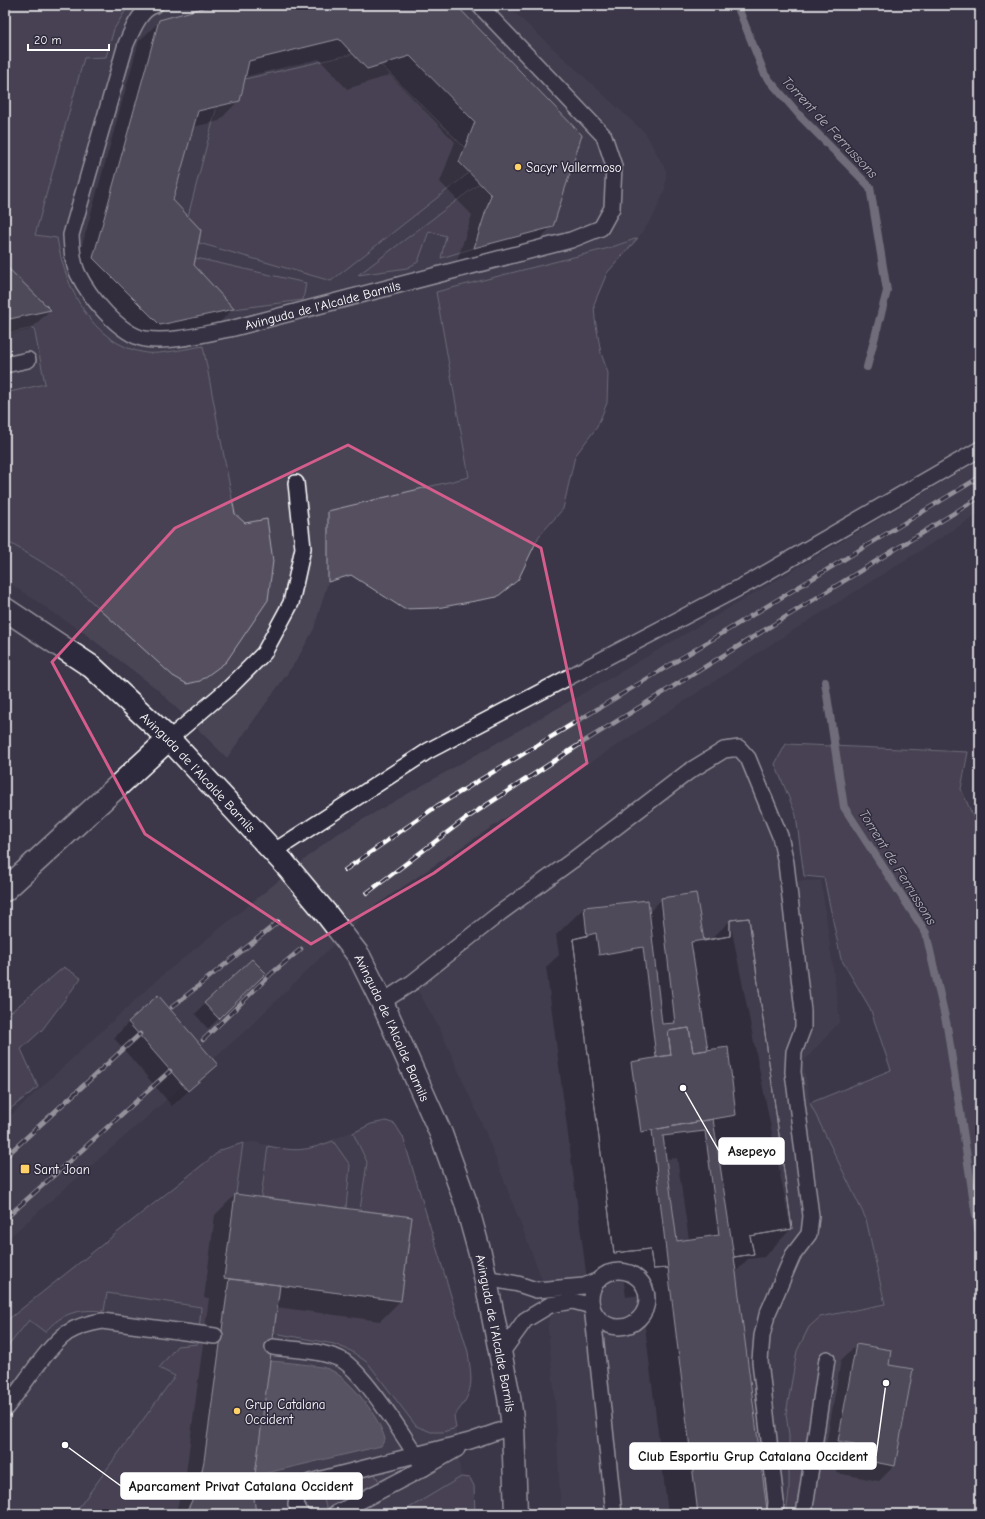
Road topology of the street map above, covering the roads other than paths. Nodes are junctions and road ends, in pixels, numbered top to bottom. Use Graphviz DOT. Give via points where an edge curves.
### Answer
graph roads {
  1 [pos="155,5"];
  2 [pos="479,5"];
  3 [pos="28,360"];
  4 [pos="5,365"];
  5 [pos="980,449"];
  6 [pos="296,483"];
  7 [pos="5,609"];
  8 [pos="169,739"];
  9 [pos="278,858"];
  10 [pos="5,890"];
  11 [pos="382,1002"];
  12 [pos="486,1278"];
  13 [pos="599,1280"];
  14 [pos="592,1306"];
  15 [pos="215,1336"];
  16 [pos="273,1346"];
  17 [pos="502,1352"];
  18 [pos="827,1359"];
  19 [pos="5,1409"];
  20 [pos="512,1426"];
  21 [pos="470,1441"];
  22 [pos="415,1454"];
  23 [pos="424,1468"];
  24 [pos="301,1514"];
  25 [pos="335,1514"];
  26 [pos="516,1514"];
  27 [pos="614,1514"];
  28 [pos="775,1514"];
  29 [pos="804,1514"];
  1 -- 2 [label="lane, Avinguda de l'Alcalde Barnils" via="136,22 126,44 71,235 73,259 78,273 100,306 129,333 144,339 172,339 237,327 571,240 601,228 612,208 614,166 604,136"];
  3 -- 4 [label="lane"];
  5 -- 9 [label="lane" via="752,582 428,750"];
  6 -- 8 [label="lane" via="303,548 291,604 264,653 230,687"];
  7 -- 8 [label="street, Avinguda de l'Alcalde Barnils" via="92,666"];
  8 -- 9 [label="street, Avinguda de l'Alcalde Barnils"];
  8 -- 10 [label="street"];
  9 -- 11 [label="street, Avinguda de l'Alcalde Barnils, bridge" via="359,956"];
  11 -- 12 [label="street, Avinguda de l'Alcalde Barnils" via="455,1170"];
  11 -- 28 [label="lane" via="421,976 500,913 688,772 724,750 739,748 748,758 780,836 786,863 804,1011 803,1028 794,1052 793,1072 811,1216 809,1234 793,1255 767,1315 760,1361 776,1502"];
  12 -- 13 [label="lane" via="536,1290 584,1286"];
  12 -- 17 [label="street, Avinguda de l'Alcalde Barnils"];
  13 -- 14 [label="lane" via="594,1286"];
  13 -- 14 [label="lane" via="606,1274 618,1271 638,1279 647,1294 645,1310 630,1325 621,1327 611,1326 602,1321"];
  14 -- 17 [label="lane" via="573,1301 550,1305 525,1320"];
  14 -- 27 [label="lane"];
  15 -- 19 [label="lane" via="102,1321 85,1324 56,1343"];
  16 -- 22 [label="lane" via="328,1354 341,1359 370,1388"];
  17 -- 20 [label="street, Avinguda de l'Alcalde Barnils"];
  18 -- 29 [label="lane"];
  20 -- 21 [label="lane"];
  20 -- 26 [label="street, Avinguda de l'Alcalde Barnils"];
  21 -- 22 [label="lane"];
  21 -- 23 [label="lane"];
  22 -- 23 [label="lane"];
  22 -- 24 [label="lane" via="310,1482 298,1492 296,1504"];
  23 -- 25 [label="lane"];
}
